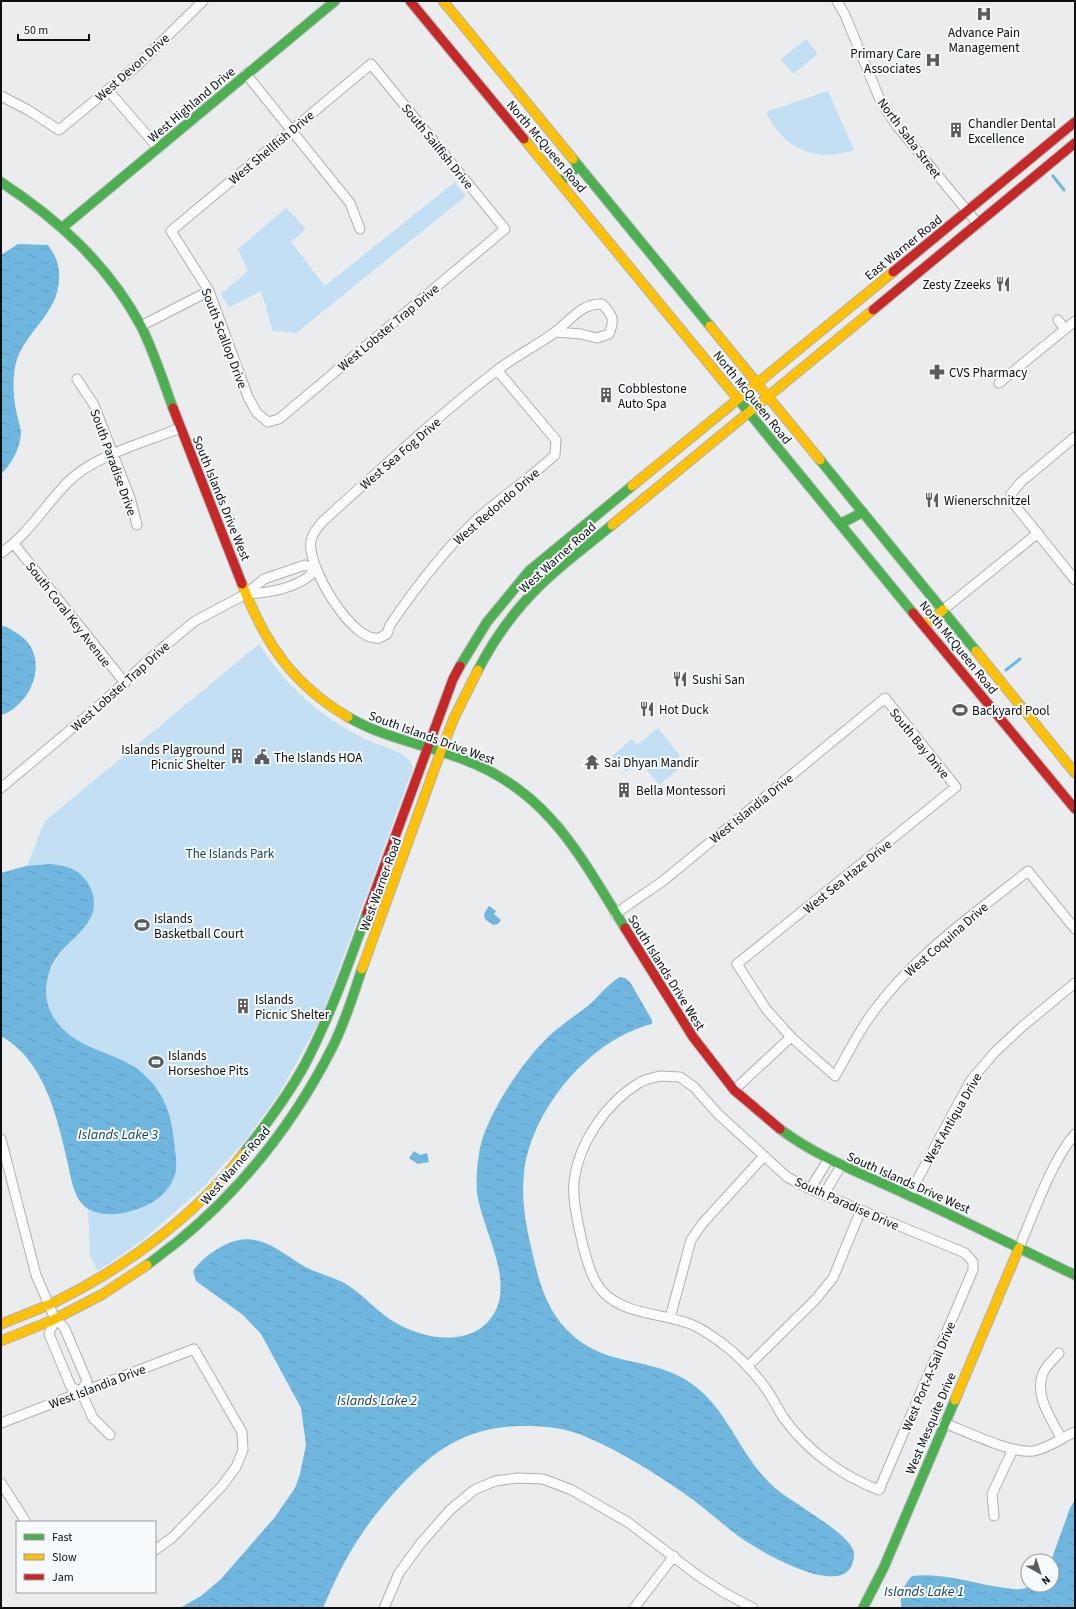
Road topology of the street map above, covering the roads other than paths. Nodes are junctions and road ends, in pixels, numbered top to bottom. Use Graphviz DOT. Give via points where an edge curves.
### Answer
graph roads {
  1 [pos="203,1"];
  2 [pos="335,1"];
  3 [pos="410,1"];
  4 [pos="443,1"];
  5 [pos="837,1"];
  6 [pos="371,64"];
  7 [pos="246,74"];
  8 [pos="108,90"];
  9 [pos="1,96"];
  10 [pos="1075,122"];
  11 [pos="291,130"];
  12 [pos="1075,143"];
  13 [pos="158,148"];
  14 [pos="579,166"];
  15 [pos="1,182"];
  16 [pos="560,182"];
  17 [pos="967,211"];
  18 [pos="978,224"];
  19 [pos="63,227"];
  20 [pos="360,229"];
  21 [pos="505,229"];
  22 [pos="171,231"];
  23 [pos="208,291"];
  24 [pos="1058,320"];
  25 [pos="1075,321"];
  26 [pos="141,326"];
  27 [pos="1065,329"];
  28 [pos="556,332"];
  29 [pos="497,370"];
  30 [pos="77,379"];
  31 [pos="757,383"];
  32 [pos="999,383"];
  33 [pos="747,391"];
  34 [pos="767,396"];
  35 [pos="738,399"];
  36 [pos="748,411"];
  37 [pos="268,422"];
  38 [pos="180,428"];
  39 [pos="1075,437"];
  40 [pos="114,454"];
  41 [pos="864,512"];
  42 [pos="840,524"];
  43 [pos="137,525"];
  44 [pos="1038,533"];
  45 [pos="14,544"];
  46 [pos="1,553"];
  47 [pos="540,562"];
  48 [pos="316,570"];
  49 [pos="552,575"];
  50 [pos="1075,580"];
  51 [pos="246,594"];
  52 [pos="943,610"];
  53 [pos="924,626"];
  54 [pos="124,683"];
  55 [pos="885,698"];
  56 [pos="428,747"];
  57 [pos="441,752"];
  58 [pos="1075,773"];
  59 [pos="956,787"];
  60 [pos="1,788"];
  61 [pos="1075,809"];
  62 [pos="615,914"];
  63 [pos="1075,929"];
  64 [pos="1075,983"];
  65 [pos="791,1036"];
  66 [pos="734,1090"];
  67 [pos="1075,1134"];
  68 [pos="1,1139"];
  69 [pos="764,1156"];
  70 [pos="828,1160"];
  71 [pos="842,1166"];
  72 [pos="810,1189"];
  73 [pos="824,1194"];
  74 [pos="909,1195"];
  75 [pos="861,1210"];
  76 [pos="1019,1248"];
  77 [pos="974,1262"];
  78 [pos="1075,1275"];
  79 [pos="49,1304"];
  80 [pos="670,1318"];
  81 [pos="55,1319"];
  82 [pos="1,1324"];
  83 [pos="1,1341"];
  84 [pos="1058,1353"];
  85 [pos="748,1366"];
  86 [pos="81,1392"];
  87 [pos="1,1423"];
  88 [pos="944,1423"];
  89 [pos="1075,1432"];
  90 [pos="110,1435"];
  91 [pos="1061,1438"];
  92 [pos="1013,1449"];
  93 [pos="1,1483"];
  94 [pos="994,1516"];
  95 [pos="25,1521"];
  96 [pos="156,1549"];
  97 [pos="674,1556"];
  98 [pos="385,1608"];
  99 [pos="634,1608"];
  100 [pos="753,1608"];
  101 [pos="863,1608"];
  1 -- 8 [label="street, West Devon Drive" via="139,64"];
  2 -- 7 [label="main road, West Highland Drive"];
  3 -- 16 [label="main road, North McQueen Road"];
  4 -- 14 [label="main road, North McQueen Road"];
  5 -- 17 [label="street, North Saba Street" via="880,100 897,126"];
  6 -- 11 [label="street, West Shellfish Drive"];
  6 -- 21 [label="street, South Sailfish Drive"];
  7 -- 11 [label="street"];
  7 -- 13 [label="main road, West Highland Drive"];
  8 -- 9 [label="street, West Devon Drive" via="59,130"];
  8 -- 13 [label="street"];
  10 -- 17 [label="main road, East Warner Road"];
  11 -- 20 [label="street" via="350,203"];
  11 -- 22 [label="street, West Shellfish Drive"];
  12 -- 18 [label="main road"];
  13 -- 19 [label="main road, West Highland Drive"];
  14 -- 16 [label="main road"];
  14 -- 31 [label="main road, North McQueen Road"];
  15 -- 19 [label="main road, South Islands Drive West" via="32,201"];
  16 -- 35 [label="main road, North McQueen Road"];
  17 -- 18 [label="street, North Saba Street"];
  17 -- 31 [label="main road, East Warner Road"];
  18 -- 34 [label="main road"];
  19 -- 26 [label="main road, South Islands Drive West" via="93,258 121,293"];
  21 -- 37 [label="street, West Lobster Trap Drive" via="279,419"];
  22 -- 23 [label="street, South Scallop Drive"];
  23 -- 26 [label="street"];
  23 -- 37 [label="street, South Scallop Drive" via="248,397 256,413"];
  24 -- 27 [label="street"];
  25 -- 27 [label="street"];
  26 -- 38 [label="main road, South Islands Drive West"];
  27 -- 32 [label="street"];
  28 -- 28 [label="street, West Sea Fog Drive" via="597,338 609,334 613,324 610,313 602,304 594,304 584,307"];
  28 -- 29 [label="street, West Sea Fog Drive"];
  29 -- 48 [label="street, West Sea Fog Drive" via="406,446 322,522 311,542 312,559"];
  29 -- 48 [label="street, West Redondo Drive" via="556,440 555,456 478,518 451,544 427,572 390,624 387,634 378,638 362,632 349,621 331,597"];
  30 -- 40 [label="street, South Paradise Drive" via="94,405"];
  31 -- 33 [label="main road, East Warner Road"];
  31 -- 34 [label="main road, North McQueen Road"];
  33 -- 35 [label="main road, West Warner Road"];
  34 -- 36 [label="main road, West Warner Road"];
  34 -- 41 [label="main road, North McQueen Road"];
  35 -- 36 [label="main road, North McQueen Road"];
  35 -- 47 [label="main road, West Warner Road"];
  36 -- 42 [label="main road, North McQueen Road"];
  36 -- 49 [label="main road, West Warner Road"];
  38 -- 40 [label="street"];
  38 -- 51 [label="main road, South Islands Drive West"];
  39 -- 44 [label="street" via="1021,482 1011,494 1014,504"];
  40 -- 43 [label="street, South Paradise Drive"];
  40 -- 45 [label="street" via="86,467 68,482"];
  41 -- 42 [label="main road"];
  41 -- 52 [label="main road, North McQueen Road"];
  42 -- 53 [label="main road, North McQueen Road"];
  44 -- 50 [label="street"];
  44 -- 52 [label="street"];
  45 -- 46 [label="street"];
  45 -- 54 [label="street, South Coral Key Avenue"];
  47 -- 49 [label="main road"];
  47 -- 56 [label="main road, West Warner Road" via="509,593 469,648 453,679"];
  48 -- 51 [label="street" via="308,579 269,593"];
  48 -- 51 [label="street" via="305,565 264,579"];
  49 -- 57 [label="main road, West Warner Road" via="514,613 484,656 469,683"];
  51 -- 54 [label="street, West Lobster Trap Drive" via="195,621"];
  51 -- 56 [label="main road, South Islands Drive West" via="268,641 287,668 310,692 361,726 396,740"];
  52 -- 53 [label="main road"];
  52 -- 58 [label="main road, North McQueen Road"];
  53 -- 61 [label="main road, North McQueen Road"];
  54 -- 60 [label="street, West Lobster Trap Drive"];
  55 -- 59 [label="street, South Bay Drive"];
  55 -- 62 [label="street, West Islandia Drive" via="663,881"];
  56 -- 57 [label="main road, South Islands Drive West"];
  56 -- 79 [label="main road, West Warner Road" via="332,1009 318,1040 278,1109 229,1170 182,1216 128,1260"];
  57 -- 62 [label="main road, South Islands Drive West" via="506,780 530,796 557,824 575,848"];
  57 -- 81 [label="main road, West Warner Road" via="338,1035 311,1086 280,1134 218,1206 174,1245 98,1298"];
  59 -- 65 [label="street, West Sea Haze Drive" via="737,964 766,1009"];
  62 -- 66 [label="main road, South Islands Drive West" via="693,1036"];
  63 -- 65 [label="street, West Coquina Drive" via="1028,871 929,950 897,982 870,1016 835,1076"];
  64 -- 74 [label="street, West Antiqua Drive" via="1007,1041 971,1080"];
  65 -- 66 [label="street"];
  66 -- 70 [label="main road, South Islands Drive West" via="797,1142"];
  67 -- 76 [label="street" via="1068,1142 1049,1179"];
  68 -- 79 [label="street" via="36,1275"];
  69 -- 72 [label="street, South Paradise Drive" via="787,1177"];
  69 -- 80 [label="street" via="702,1224 691,1240"];
  69 -- 80 [label="street, South Paradise Drive" via="717,1113 694,1087 680,1077 660,1076 641,1082 624,1093 599,1120 580,1156 574,1182 581,1238 592,1277 604,1293 621,1304"];
  70 -- 71 [label="main road, South Islands Drive West"];
  70 -- 72 [label="street"];
  71 -- 73 [label="street"];
  71 -- 74 [label="main road, South Islands Drive West"];
  72 -- 73 [label="street, South Paradise Drive"];
  73 -- 75 [label="street, South Paradise Drive"];
  74 -- 76 [label="main road, South Islands Drive West"];
  75 -- 77 [label="street, South Paradise Drive" via="966,1253"];
  75 -- 85 [label="street" via="833,1278 816,1299"];
  76 -- 78 [label="main road, South Islands Drive West"];
  76 -- 88 [label="main road, West Mesquite Drive"];
  77 -- 85 [label="street, West Port-A-Sail Drive" via="973,1270 879,1490 857,1482 825,1460 799,1436"];
  79 -- 81 [label="street"];
  79 -- 82 [label="main road, West Warner Road"];
  80 -- 85 [label="street" via="694,1326 719,1340"];
  81 -- 83 [label="main road, West Warner Road"];
  81 -- 86 [label="street" via="64,1327 87,1381"];
  81 -- 86 [label="street" via="49,1334 71,1387"];
  84 -- 91 [label="street" via="1043,1373 1040,1390 1043,1405"];
  86 -- 87 [label="street, West Islandia Drive"];
  86 -- 90 [label="street" via="93,1418"];
  86 -- 96 [label="street, West Islandia Drive" via="194,1349 242,1432 243,1450 236,1467 221,1487 173,1537"];
  88 -- 92 [label="street"];
  88 -- 101 [label="main road, West Mesquite Drive" via="884,1568"];
  89 -- 91 [label="street"];
  91 -- 92 [label="street" via="1032,1451"];
  92 -- 94 [label="street" via="992,1494"];
  93 -- 95 [label="street"];
  97 -- 98 [label="street" via="629,1523 572,1490 543,1479 517,1478 495,1481 474,1490 450,1510 421,1542 400,1573"];
  97 -- 99 [label="street"];
  97 -- 100 [label="street" via="697,1575"];
}
